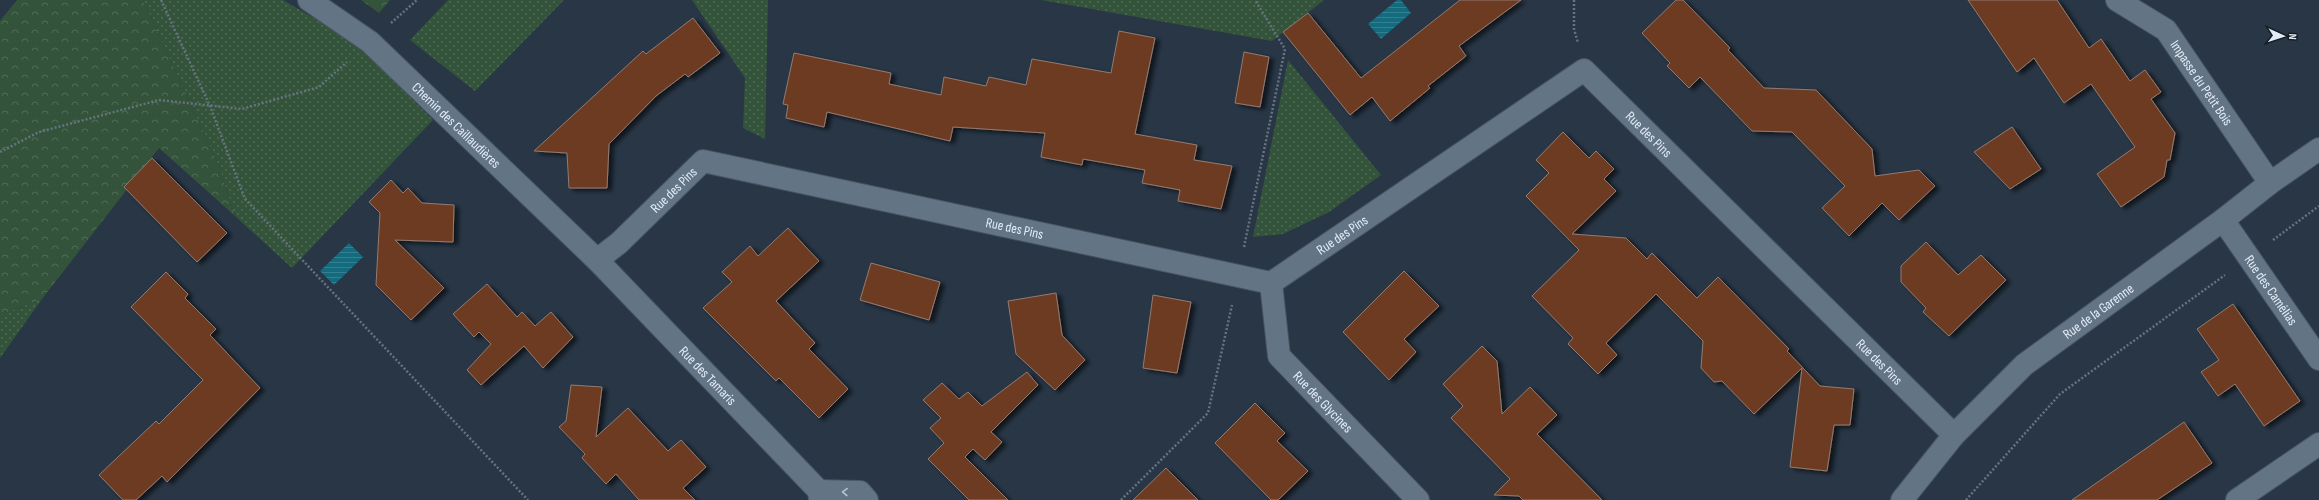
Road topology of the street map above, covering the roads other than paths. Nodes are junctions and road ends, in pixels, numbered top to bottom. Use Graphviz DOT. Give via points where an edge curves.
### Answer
graph roads {
  1 [pos="309,0"];
  2 [pos="2117,0"];
  3 [pos="2319,149"];
  4 [pos="2270,182"];
  5 [pos="2223,220"];
  6 [pos="597,260"];
  7 [pos="1272,283"];
  8 [pos="2319,360"];
  9 [pos="1954,435"];
  10 [pos="2319,444"];
  11 [pos="820,495"];
  12 [pos="867,500"];
  13 [pos="1418,500"];
  14 [pos="1902,500"];
  15 [pos="2237,500"];
  1 -- 6 [label="street, Chemin des Caillaudières" via="370,42"];
  2 -- 4 [label="street, Impasse du Petit Bois" via="2166,30"];
  3 -- 4 [label="street, Rue de la Garenne"];
  4 -- 5 [label="street, Rue de la Garenne"];
  5 -- 8 [label="street, Rue des Camélias"];
  5 -- 9 [label="street, Rue de la Garenne" via="2024,365"];
  6 -- 7 [label="street, Rue des Pins" via="619,244 703,161"];
  6 -- 11 [label="street, Rue des Tamaris"];
  7 -- 9 [label="street, Rue des Pins" via="1584,70"];
  7 -- 13 [label="street, Rue des Glycines" via="1279,356"];
  9 -- 14 [label="street, Rue de la Garenne"];
  10 -- 15 [label="street"];
  12 -- 11 [label="street, Rue des Tamaris, one-way" via="860,492"];
}
